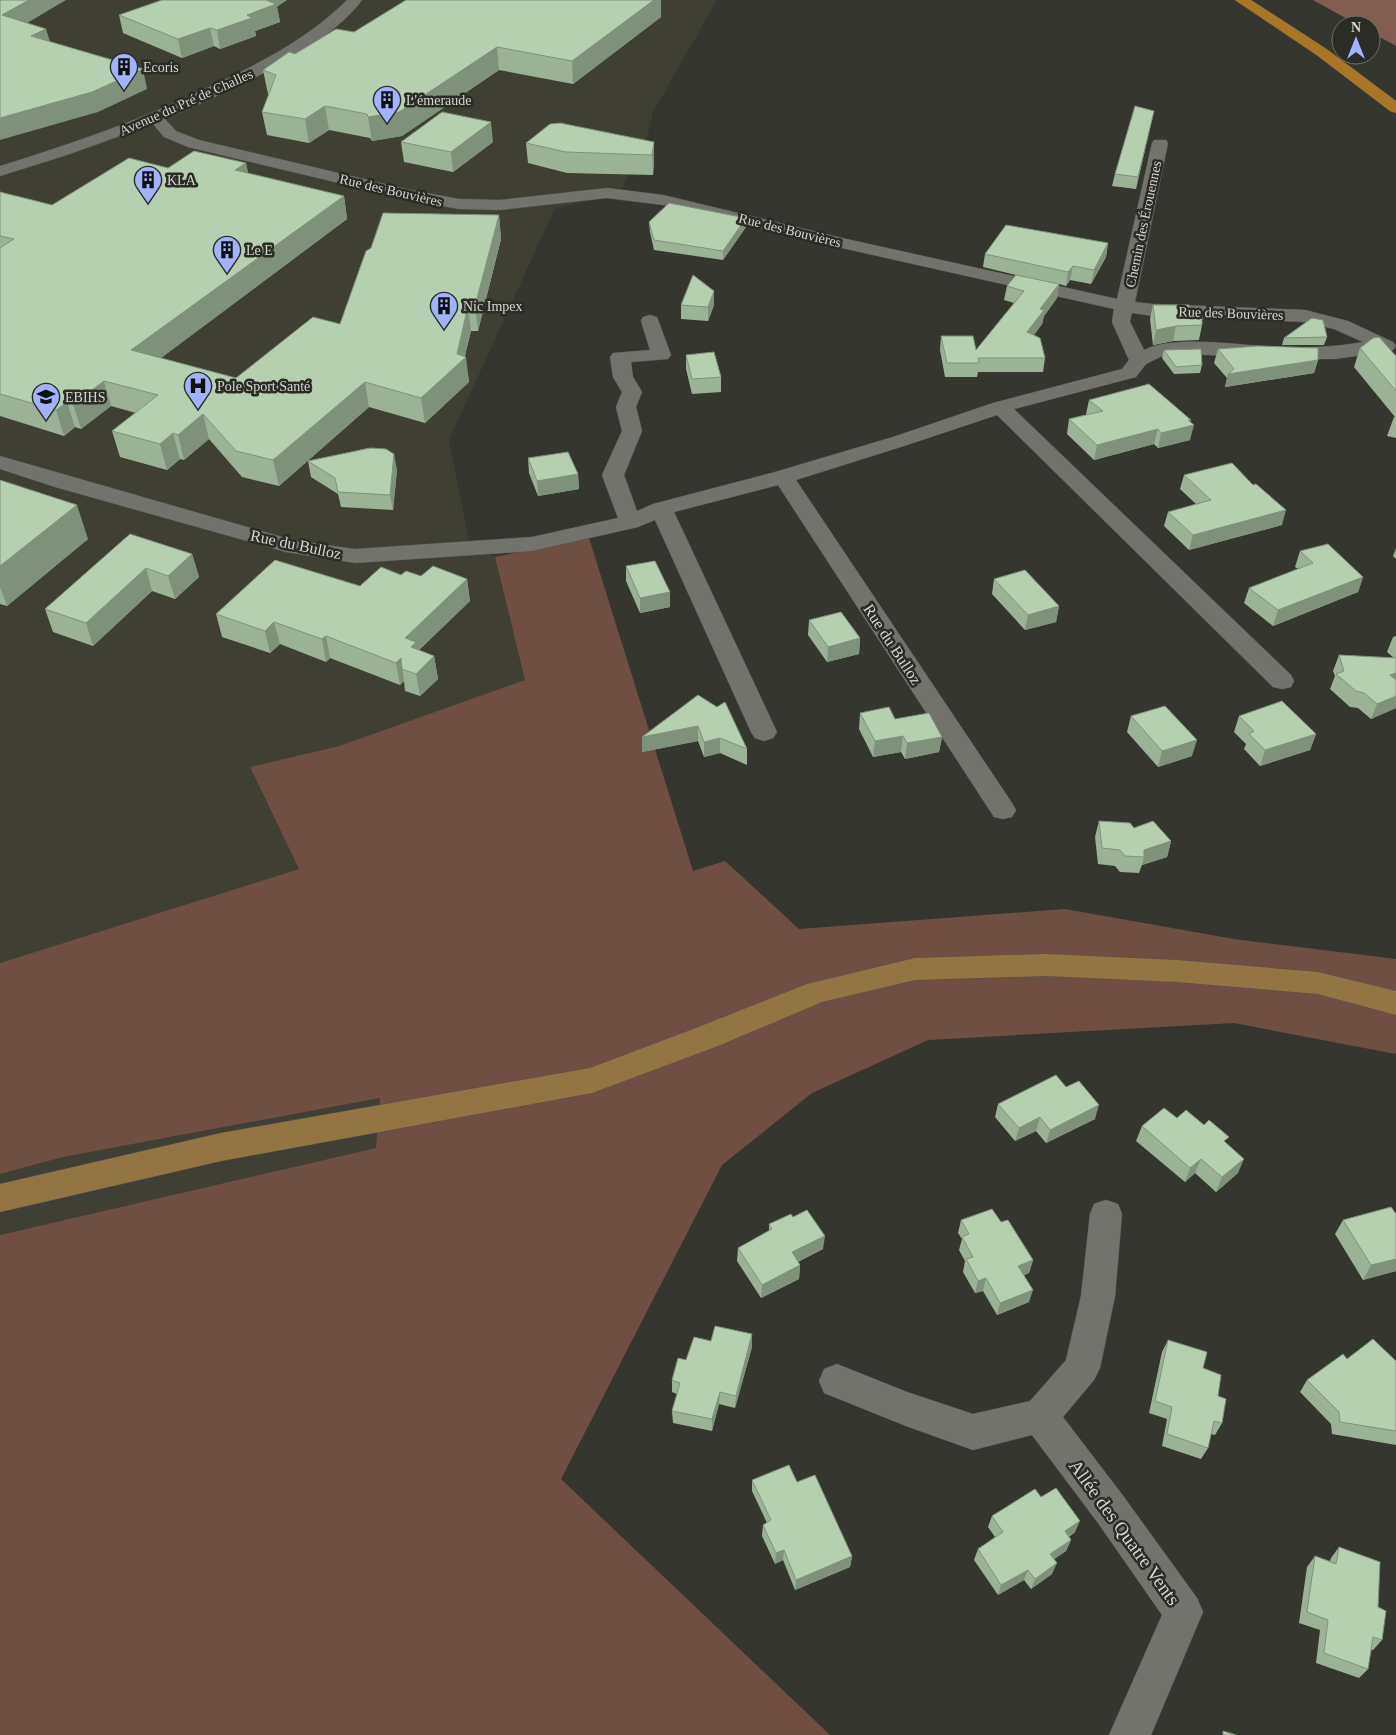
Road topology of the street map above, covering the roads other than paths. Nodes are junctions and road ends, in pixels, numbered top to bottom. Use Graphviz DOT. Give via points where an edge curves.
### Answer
graph roads {
  1 [pos="355,0"];
  2 [pos="1242,0"];
  3 [pos="1396,108"];
  4 [pos="156,118"];
  5 [pos="121,132"];
  6 [pos="1160,143"];
  7 [pos="194,144"];
  8 [pos="0,171"];
  9 [pos="1125,306"];
  10 [pos="650,321"];
  11 [pos="1389,348"];
  12 [pos="1139,360"];
  13 [pos="1000,407"];
  14 [pos="0,462"];
  15 [pos="783,477"];
  16 [pos="661,509"];
  17 [pos="630,522"];
  18 [pos="1282,681"];
  19 [pos="764,732"];
  20 [pos="1003,810"];
  21 [pos="1396,1004"];
  22 [pos="0,1198"];
  23 [pos="1106,1214"];
  24 [pos="837,1381"];
  25 [pos="1040,1416"];
  26 [pos="1130,1735"];
  1 -- 4 [label="street, Avenue du Pré de Challes" via="307,39 263,67"];
  2 -- 3 [label="highway" via="1323,53"];
  4 -- 5 [label="street, Avenue du Pré de Challes"];
  4 -- 7 [label="street, Rue des Bouvières" via="170,134"];
  5 -- 7 [label="street, Rue des Bouvières"];
  5 -- 8 [label="street, Avenue du Pré de Challes"];
  6 -- 9 [label="street, Chemin des Érouennes"];
  7 -- 9 [label="street, Rue des Bouvières" via="460,204 500,205 607,193 663,200"];
  9 -- 11 [label="street, Rue des Bouvières" via="1304,316 1341,325"];
  9 -- 12 [label="street, Chemin des Érouennes" via="1122,322"];
  10 -- 17 [label="street" via="661,355 620,358 623,377 632,392 626,407 632,431 613,475"];
  11 -- 12 [label="street, Rue du Bulloz" via="1279,353 1190,348 1158,350"];
  12 -- 13 [label="street, Rue du Bulloz" via="1129,373"];
  13 -- 15 [label="street, Rue du Bulloz"];
  13 -- 18 [label="street"];
  14 -- 17 [label="street, Rue du Bulloz" via="294,547 355,556 532,544"];
  15 -- 16 [label="street, Rue du Bulloz"];
  15 -- 20 [label="street, Rue du Bulloz"];
  16 -- 17 [label="street, Rue du Bulloz"];
  16 -- 19 [label="street"];
  21 -- 22 [label="main road" via="1318,983 1177,971 1046,965 915,970 817,992 592,1080 221,1147"];
  23 -- 25 [label="street" via="1098,1296 1082,1368"];
  24 -- 25 [label="street" via="973,1432"];
  25 -- 26 [label="street, Allée des Quatre Vents" via="1183,1612"];
}
